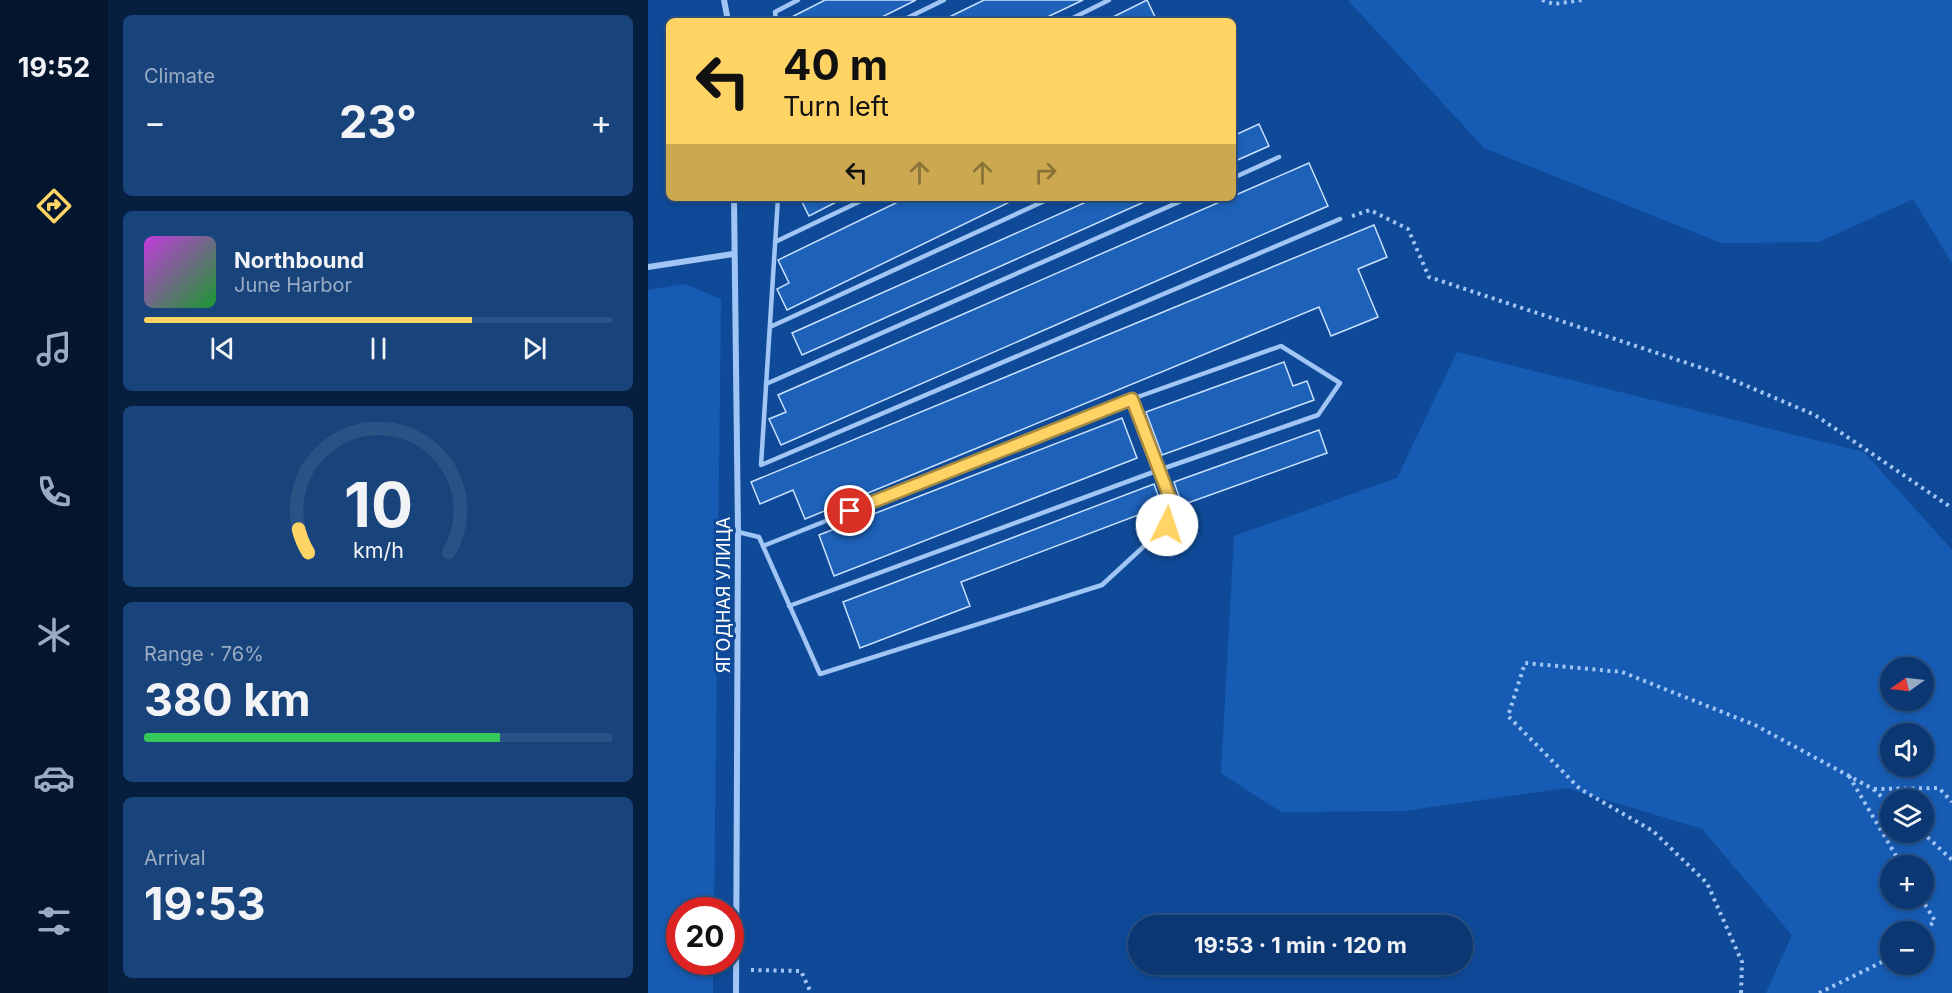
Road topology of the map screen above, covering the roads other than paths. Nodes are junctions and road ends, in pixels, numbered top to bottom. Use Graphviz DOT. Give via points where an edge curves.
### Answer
graph roads {
  1 [pos="724,0"];
  2 [pos="798,0"];
  3 [pos="944,0"];
  4 [pos="1109,0"];
  5 [pos="727,18"];
  6 [pos="776,18"];
  7 [pos="908,18"];
  8 [pos="1073,18"];
  9 [pos="1280,157"];
  10 [pos="1236,177"];
  11 [pos="734,201"];
  12 [pos="778,201"];
  13 [pos="861,201"];
  14 [pos="1044,201"];
  15 [pos="1181,201"];
  16 [pos="1340,219"];
  17 [pos="776,242"];
  18 [pos="733,254"];
  19 [pos="648,267"];
  20 [pos="770,327"];
  21 [pos="766,384"];
  22 [pos="1132,399"];
  23 [pos="1159,470"];
  24 [pos="738,532"];
  25 [pos="763,546"];
  26 [pos="789,606"];
  27 [pos="736,993"];
  1 -- 5 [label="street"];
  2 -- 6 [label="lane" via="775,12"];
  3 -- 7 [label="lane"];
  4 -- 8 [label="lane"];
  9 -- 10 [label="lane"];
  11 -- 18 [label="street, ЯГОДНАЯ УЛИЦА"];
  12 -- 17 [label="lane"];
  13 -- 17 [label="lane"];
  14 -- 20 [label="lane"];
  15 -- 21 [label="lane"];
  16 -- 21 [label="lane" via="761,465"];
  17 -- 20 [label="lane"];
  18 -- 19 [label="street"];
  18 -- 24 [label="street, ЯГОДНАЯ УЛИЦА"];
  20 -- 21 [label="lane"];
  22 -- 23 [label="lane"];
  22 -- 23 [label="lane" via="1281,346 1340,383 1318,415"];
  22 -- 25 [label="lane"];
  23 -- 26 [label="lane"];
  23 -- 26 [label="lane" via="1171,501 1167,525 1102,585 820,674"];
  24 -- 25 [label="lane" via="759,537"];
  24 -- 27 [label="street, ЯГОДНАЯ УЛИЦА"];
  25 -- 26 [label="lane"];
}
